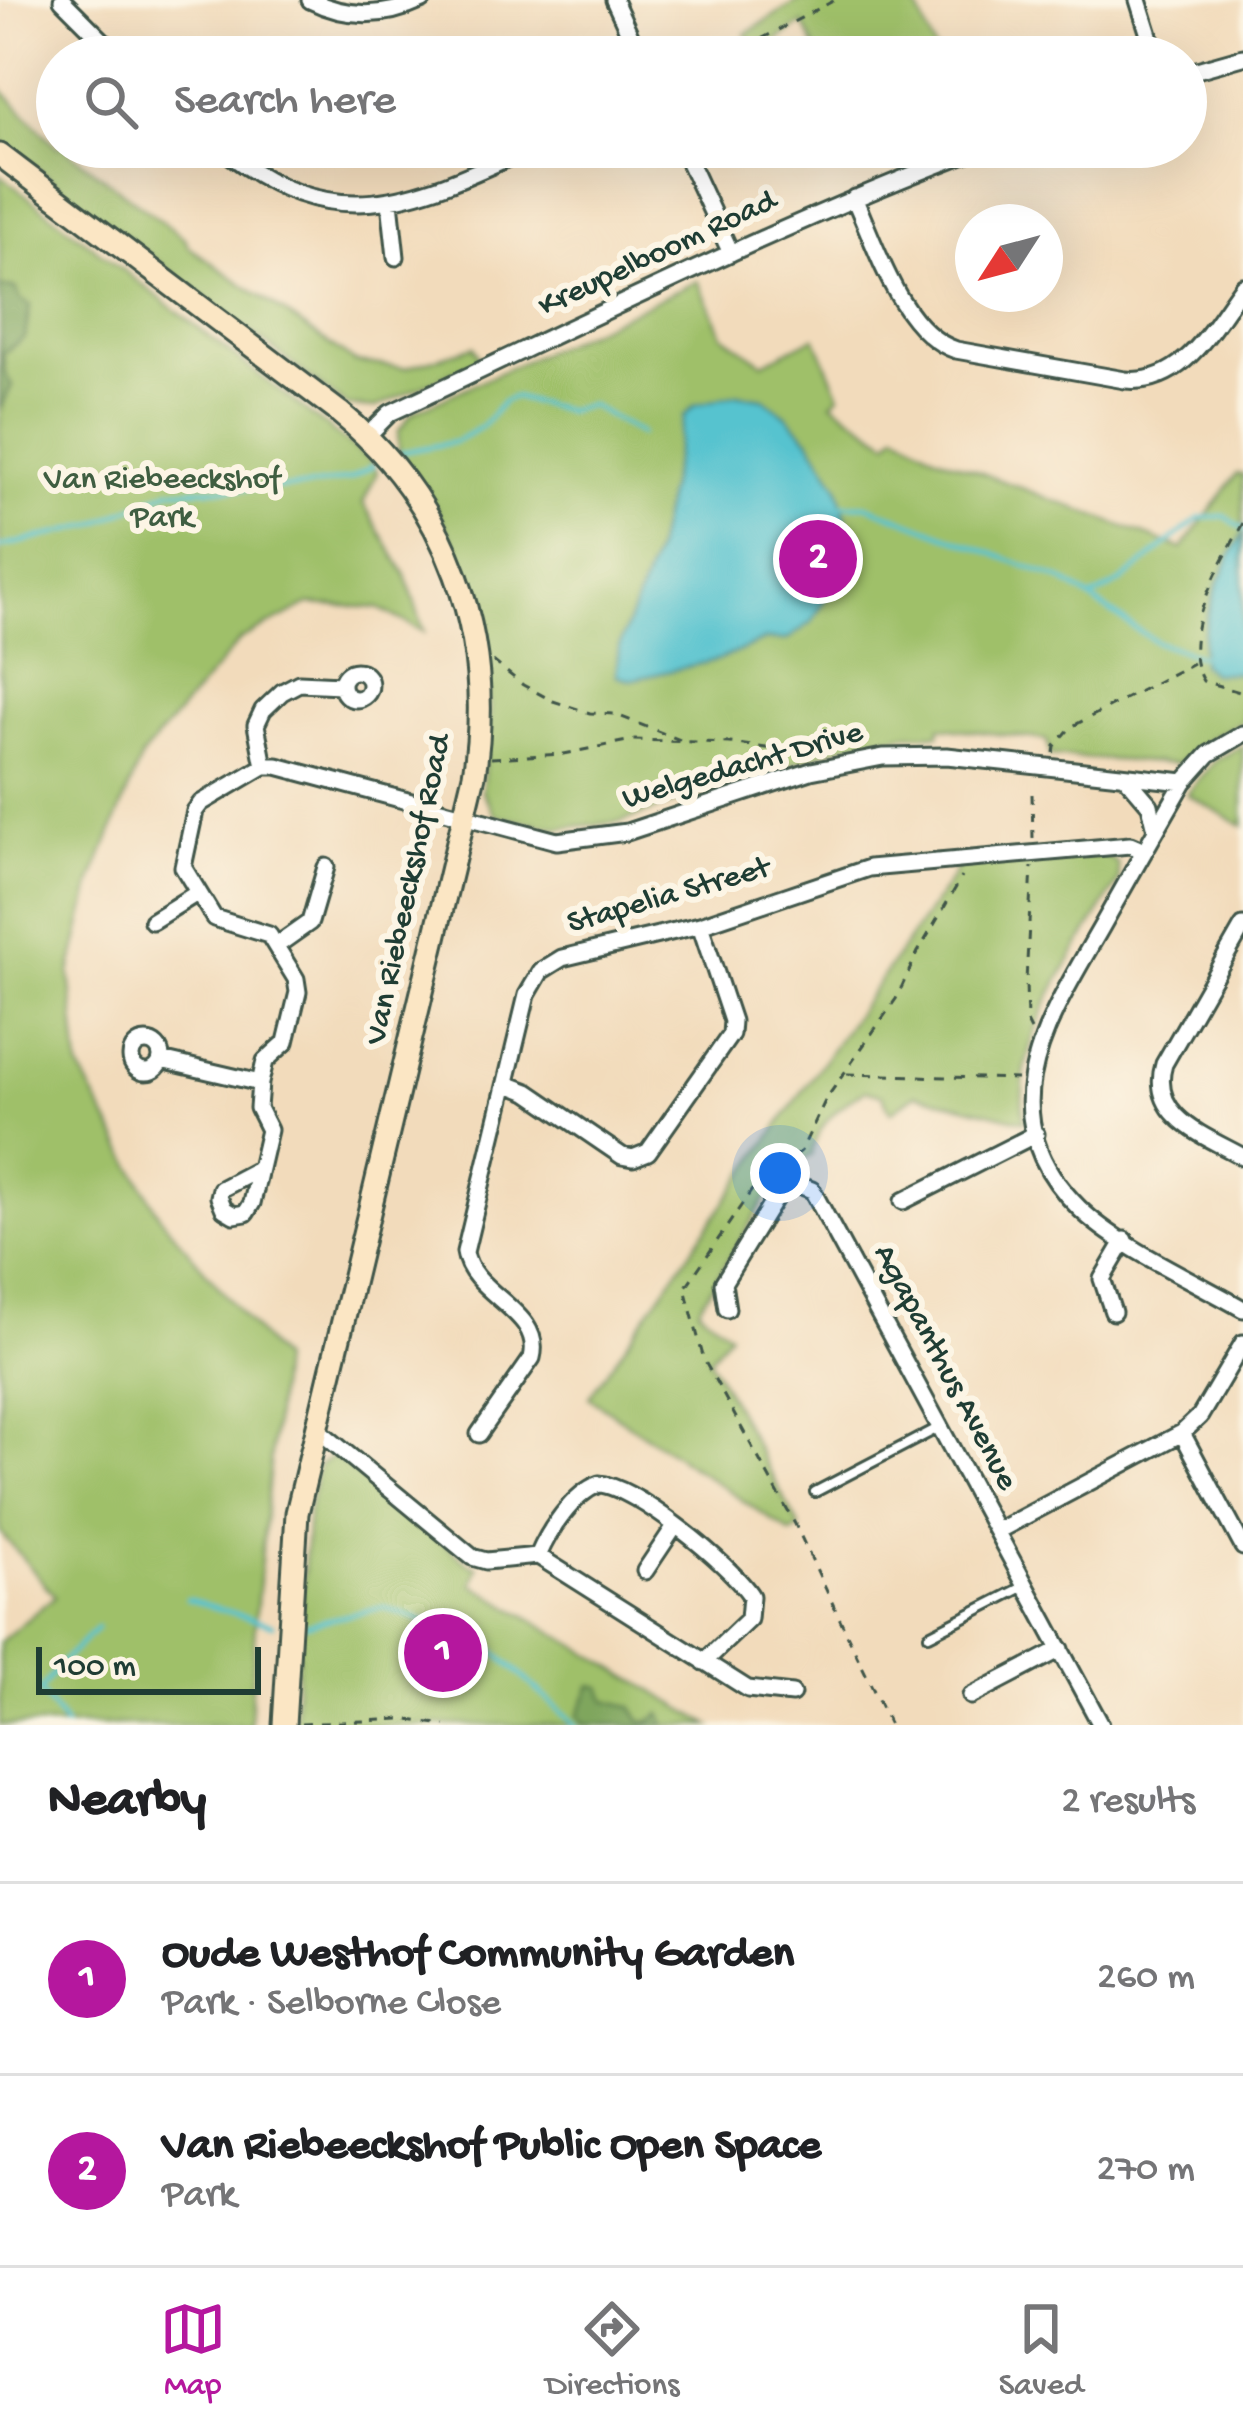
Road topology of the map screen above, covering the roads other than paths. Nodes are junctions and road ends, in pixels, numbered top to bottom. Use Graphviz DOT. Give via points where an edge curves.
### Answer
graph roads {
  1 [pos="62,0"];
  2 [pos="310,0"];
  3 [pos="423,0"];
  4 [pos="614,0"];
  5 [pos="1138,0"];
  6 [pos="98,36"];
  7 [pos="630,36"];
  8 [pos="1149,36"];
  9 [pos="1243,57"];
  10 [pos="1207,68"];
  11 [pos="0,152"];
  12 [pos="248,168"];
  13 [pos="487,168"];
  14 [pos="692,168"];
  15 [pos="930,168"];
  16 [pos="854,198"];
  17 [pos="390,202"];
  18 [pos="731,253"];
  19 [pos="396,257"];
  20 [pos="1243,286"];
  21 [pos="367,436"];
  22 [pos="341,685"];
  23 [pos="1243,734"];
  24 [pos="264,766"];
  25 [pos="1126,777"];
  26 [pos="1184,782"];
  27 [pos="464,818"];
  28 [pos="1156,830"];
  29 [pos="1144,851"];
  30 [pos="326,867"];
  31 [pos="197,893"];
  32 [pos="152,921"];
  33 [pos="700,926"];
  34 [pos="1243,926"];
  35 [pos="276,946"];
  36 [pos="161,1060"];
  37 [pos="260,1083"];
  38 [pos="508,1084"];
  39 [pos="1036,1134"];
  40 [pos="1243,1157"];
  41 [pos="257,1170"];
  42 [pos="903,1202"];
  43 [pos="1125,1240"];
  44 [pos="727,1309"];
  45 [pos="1243,1309"];
  46 [pos="1113,1312"];
  47 [pos="1243,1343"];
  48 [pos="941,1426"];
  49 [pos="317,1430"];
  50 [pos="1182,1433"];
  51 [pos="479,1434"];
  52 [pos="815,1492"];
  53 [pos="676,1526"];
  54 [pos="997,1531"];
  55 [pos="1243,1547"];
  56 [pos="538,1556"];
  57 [pos="645,1571"];
  58 [pos="1026,1585"];
  59 [pos="929,1635"];
  60 [pos="1061,1649"];
  61 [pos="704,1662"];
  62 [pos="792,1694"];
  63 [pos="971,1696"];
  64 [pos="284,1725"];
  65 [pos="1102,1725"];
  1 -- 6 [label="street"];
  2 -- 3 [label="street" via="368,15"];
  4 -- 7 [label="street"];
  5 -- 8 [label="street"];
  9 -- 10 [label="street"];
  11 -- 21 [label="street, Van Riebeeckshof Road"];
  12 -- 17 [label="street" via="330,201"];
  13 -- 17 [label="street"];
  14 -- 18 [label="street"];
  15 -- 16 [label="street, Kreupelboom Road"];
  16 -- 18 [label="street, Kreupelboom Road"];
  16 -- 20 [label="street" via="910,316 933,341 956,350 1125,380 1158,378 1186,361"];
  17 -- 19 [label="street"];
  18 -- 21 [label="street, Kreupelboom Road" via="390,413"];
  21 -- 27 [label="street, Van Riebeeckshof Road" via="414,492 468,607 481,709"];
  22 -- 24 [label="street" via="299,683 263,710 256,725"];
  23 -- 26 [label="street" via="1208,754"];
  24 -- 27 [label="street, Welgedacht Drive"];
  24 -- 31 [label="street" via="195,811 183,867"];
  25 -- 26 [label="street, Welgedacht Drive"];
  25 -- 27 [label="street, Welgedacht Drive" via="916,755 811,771 604,837 557,841"];
  25 -- 28 [label="street" via="1150,806"];
  26 -- 28 [label="street"];
  27 -- 49 [label="street, Van Riebeeckshof Road"];
  28 -- 29 [label="street"];
  29 -- 33 [label="street, Stapelia Street" via="1130,844 869,868"];
  29 -- 39 [label="street" via="1046,1024 1031,1079"];
  30 -- 35 [label="street" via="310,922"];
  31 -- 32 [label="street"];
  31 -- 35 [label="street" via="214,918 258,930"];
  33 -- 38 [label="street, Stapelia Street" via="547,966 527,994"];
  33 -- 38 [label="street" via="731,1034 648,1152 622,1156"];
  34 -- 40 [label="street" via="1160,1082 1174,1117"];
  35 -- 37 [label="street" via="298,992 286,1042 266,1061"];
  36 -- 37 [label="street"];
  37 -- 41 [label="street" via="258,1108 268,1130"];
  38 -- 51 [label="street, Stapelia Street" via="465,1252 472,1274 533,1338 532,1358"];
  39 -- 42 [label="street"];
  39 -- 43 [label="street" via="1069,1198"];
  43 -- 45 [label="street"];
  43 -- 46 [label="street" via="1102,1279"];
  44 -- 48 [label="street, Agapanthus Avenue" via="723,1282 775,1198 790,1185 807,1187"];
  47 -- 50 [label="street"];
  48 -- 52 [label="lane"];
  48 -- 54 [label="street, Agapanthus Avenue"];
  49 -- 56 [label="street" via="472,1557"];
  49 -- 64 [label="street, Van Riebeeckshof Road" via="297,1513"];
  50 -- 54 [label="street"];
  50 -- 55 [label="street"];
  53 -- 56 [label="street" via="599,1484 584,1491"];
  53 -- 57 [label="street"];
  53 -- 61 [label="street" via="752,1601 745,1625"];
  54 -- 58 [label="street, Agapanthus Avenue"];
  56 -- 61 [label="street"];
  58 -- 59 [label="lane"];
  58 -- 60 [label="street, Agapanthus Avenue"];
  60 -- 63 [label="street"];
  60 -- 65 [label="street, Agapanthus Avenue"];
  61 -- 62 [label="street" via="753,1692"];
}
